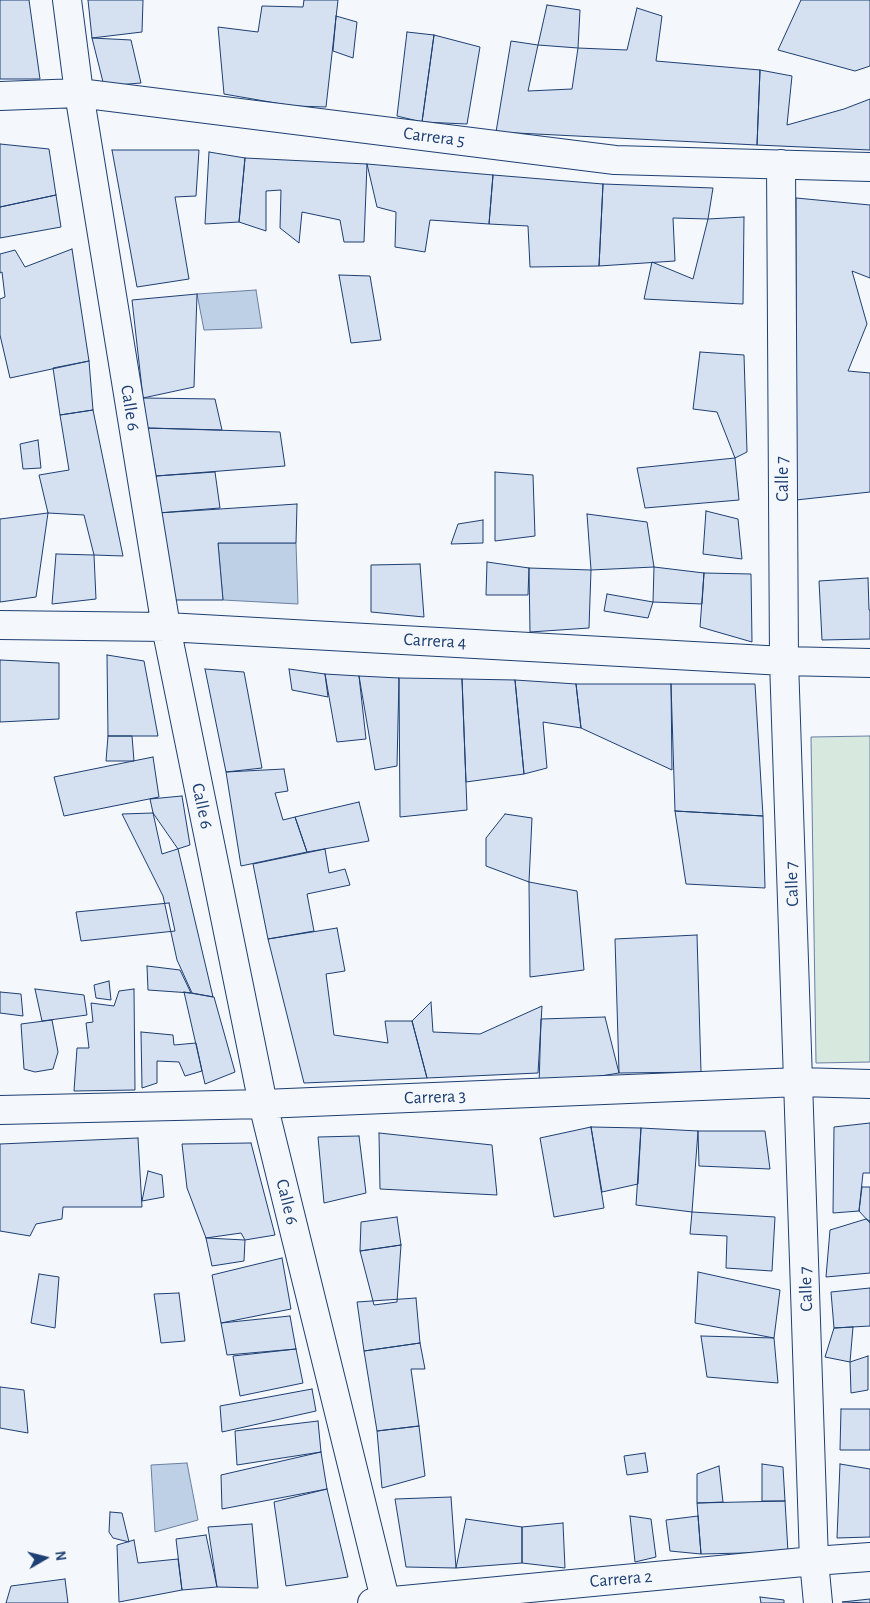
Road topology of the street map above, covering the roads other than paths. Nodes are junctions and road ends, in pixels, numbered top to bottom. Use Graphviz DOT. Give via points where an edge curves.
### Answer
graph roads {
  1 [pos="67,0"];
  2 [pos="79,93"];
  3 [pos="0,96"];
  4 [pos="781,164"];
  5 [pos="870,167"];
  6 [pos="0,625"];
  7 [pos="166,627"];
  8 [pos="784,660"];
  9 [pos="870,663"];
  10 [pos="799,1082"];
  11 [pos="870,1084"];
  12 [pos="263,1104"];
  13 [pos="0,1110"];
  14 [pos="870,1557"];
  15 [pos="814,1561"];
  16 [pos="381,1603"];
  17 [pos="818,1603"];
  1 -- 2 [label="street, Calle 6"];
  2 -- 3 [label="street, Carrera 5"];
  2 -- 4 [label="street, Carrera 5" via="615,160"];
  2 -- 7 [label="street, Calle 6"];
  4 -- 5 [label="street, Carrera 5"];
  4 -- 8 [label="street, Calle 7"];
  6 -- 7 [label="street, Carrera 4"];
  7 -- 8 [label="street, Carrera 4"];
  7 -- 12 [label="street, Calle 6"];
  8 -- 9 [label="street, Carrera 4"];
  8 -- 10 [label="street, Calle 7"];
  10 -- 11 [label="street, Carrera 3"];
  10 -- 12 [label="street, Carrera 3"];
  10 -- 15 [label="street, Calle 7"];
  12 -- 13 [label="street, Carrera 3"];
  12 -- 16 [label="street, Calle 6"];
  14 -- 15 [label="street, Carrera 2"];
  15 -- 16 [label="street, Carrera 2"];
  15 -- 17 [label="street, Calle 7"];
}
